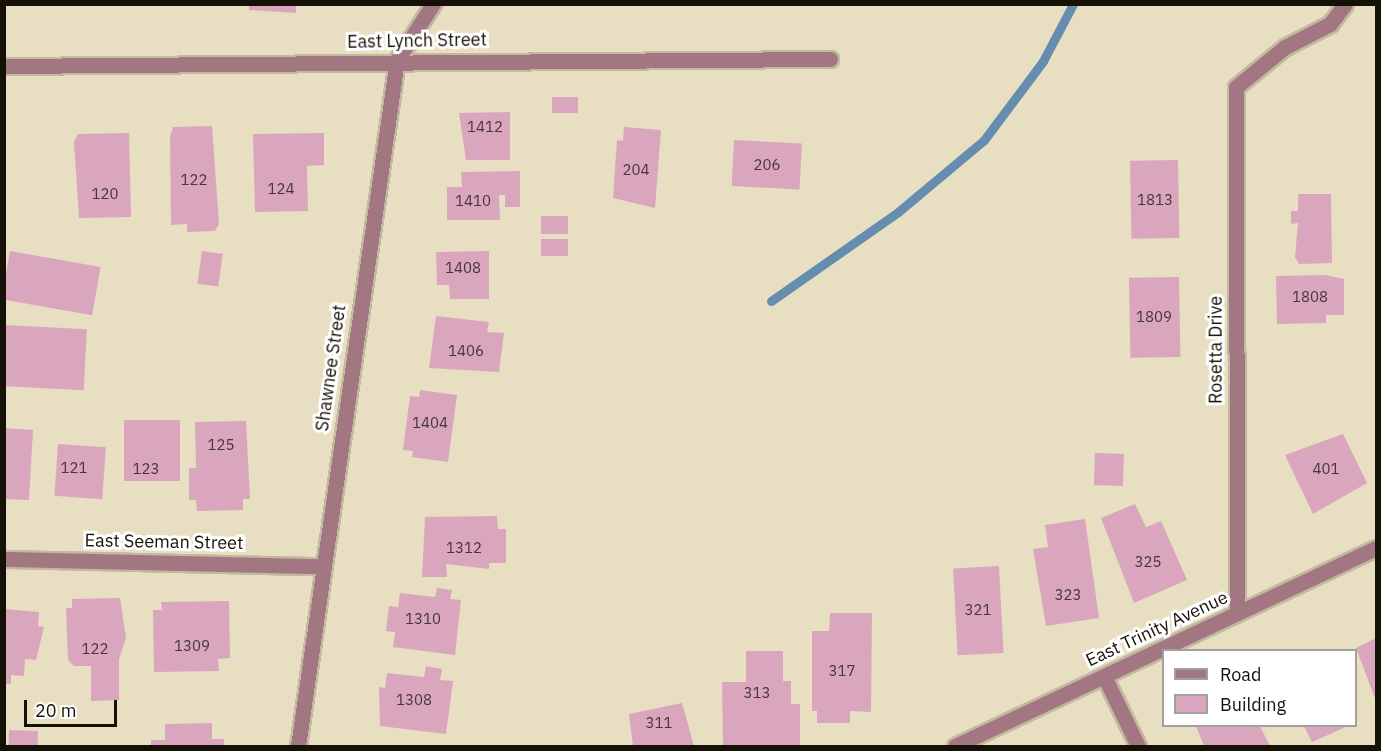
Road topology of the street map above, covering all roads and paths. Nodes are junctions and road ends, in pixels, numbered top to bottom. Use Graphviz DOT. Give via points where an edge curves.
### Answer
graph roads {
  1 [pos="433,4"];
  2 [pos="1345,4"];
  3 [pos="830,59"];
  4 [pos="397,60"];
  5 [pos="4,66"];
  6 [pos="1377,548"];
  7 [pos="4,559"];
  8 [pos="323,566"];
  9 [pos="1237,613"];
  10 [pos="1104,676"];
  11 [pos="298,747"];
  12 [pos="955,747"];
  13 [pos="1138,747"];
  1 -- 4 [label="street, Shawnee Street"];
  2 -- 9 [label="street, Rosetta Drive" via="1330,24 1285,47 1236,87"];
  3 -- 4 [label="street, East Lynch Street"];
  4 -- 5 [label="street, East Lynch Street"];
  4 -- 8 [label="street, Shawnee Street"];
  6 -- 9 [label="street, East Trinity Avenue"];
  7 -- 8 [label="street, East Seeman Street"];
  8 -- 11 [label="street, Shawnee Street"];
  9 -- 10 [label="street, East Trinity Avenue"];
  10 -- 12 [label="street, East Trinity Avenue"];
  10 -- 13 [label="street"];
}
